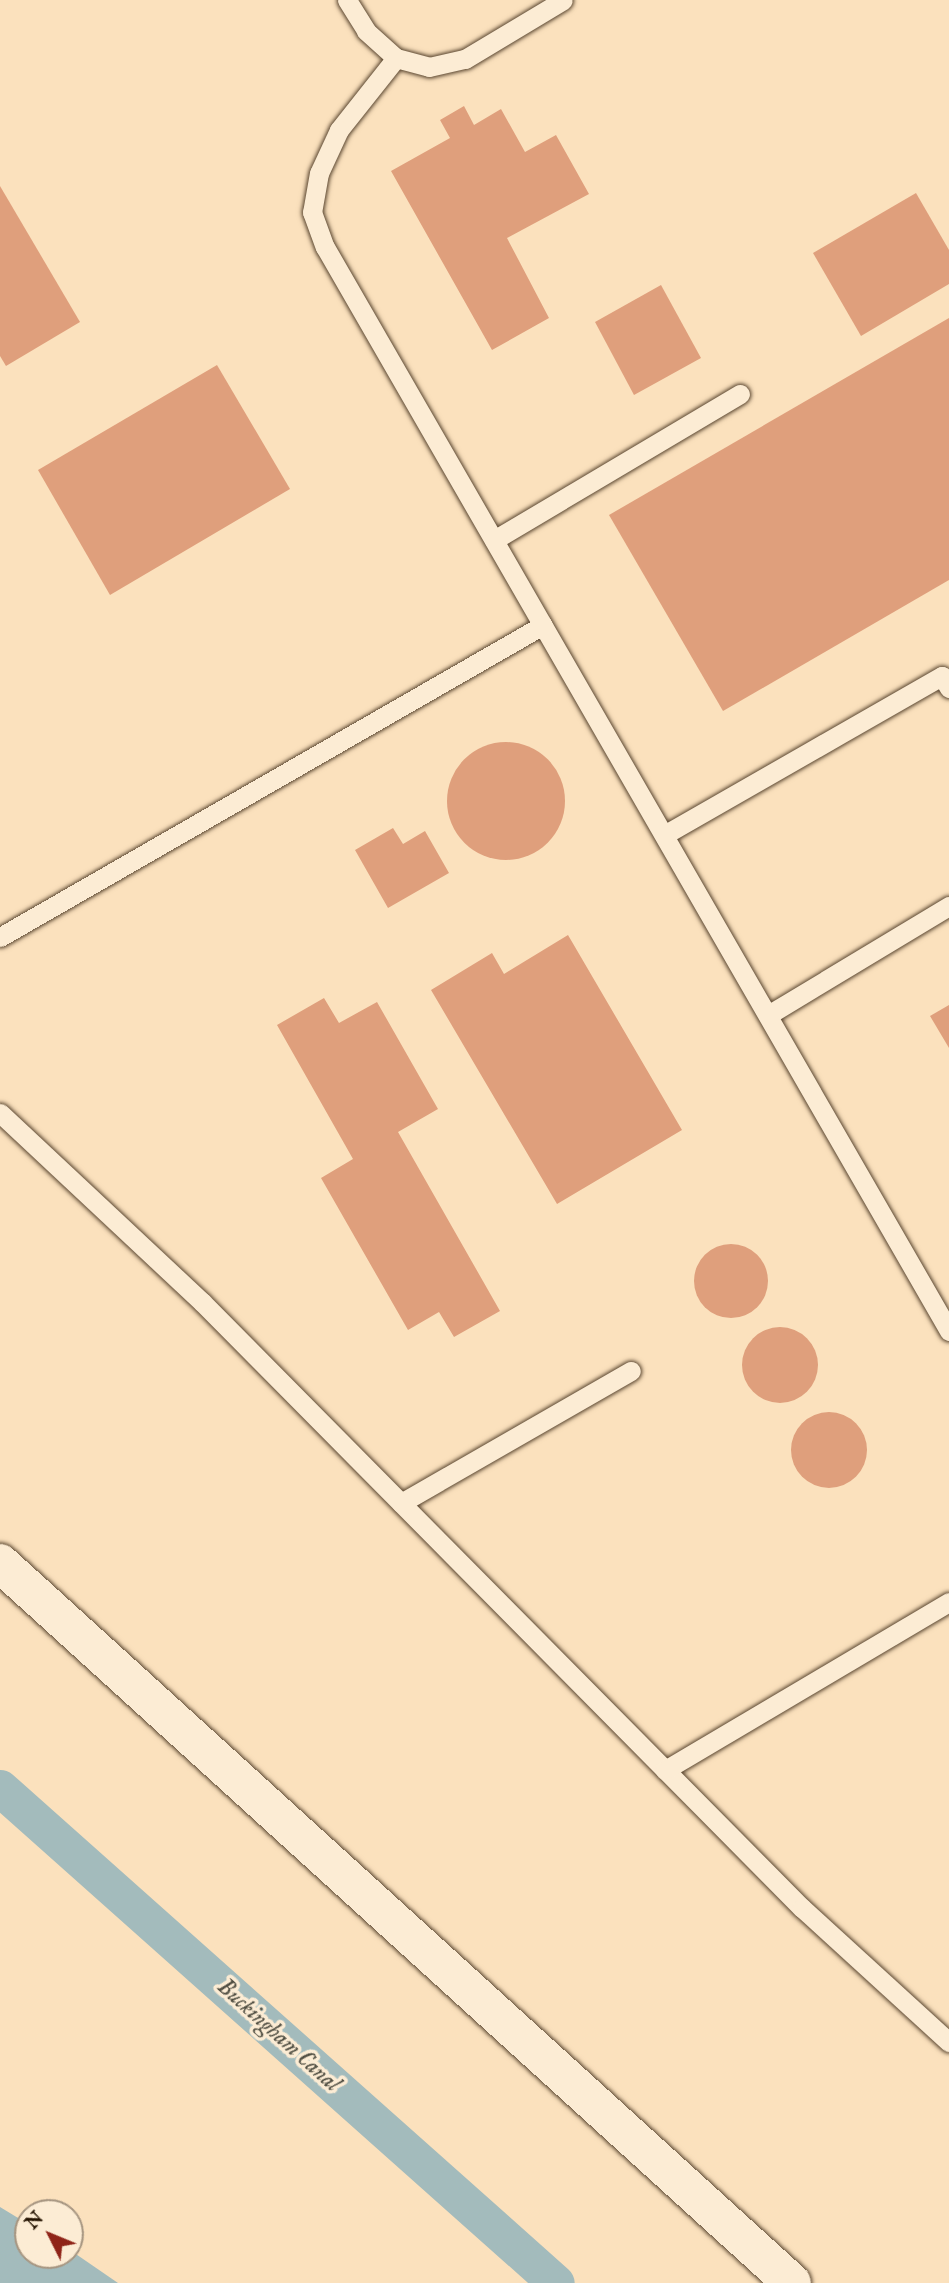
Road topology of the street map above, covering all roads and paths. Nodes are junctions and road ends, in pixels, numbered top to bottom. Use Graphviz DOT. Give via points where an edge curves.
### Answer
graph roads {
  1 [pos="347,0"];
  2 [pos="563,0"];
  3 [pos="397,58"];
  4 [pos="740,394"];
  5 [pos="494,540"];
  6 [pos="542,625"];
  7 [pos="949,688"];
  8 [pos="664,835"];
  9 [pos="949,906"];
  10 [pos="0,937"];
  11 [pos="768,1015"];
  12 [pos="0,1113"];
  13 [pos="949,1331"];
  14 [pos="631,1371"];
  15 [pos="401,1503"];
  16 [pos="0,1563"];
  17 [pos="949,1602"];
  18 [pos="665,1770"];
  19 [pos="949,2042"];
  20 [pos="792,2283"];
  1 -- 3 [label="lane" via="366,31"];
  2 -- 3 [label="lane" via="465,60 429,67"];
  3 -- 5 [label="lane" via="339,130 318,173 312,212 325,247"];
  4 -- 5 [label="lane"];
  5 -- 6 [label="lane"];
  6 -- 8 [label="lane"];
  6 -- 10 [label="lane"];
  7 -- 8 [label="lane" via="942,676"];
  8 -- 11 [label="lane"];
  9 -- 11 [label="lane"];
  11 -- 13 [label="lane"];
  12 -- 15 [label="lane" via="202,1302"];
  14 -- 15 [label="lane"];
  15 -- 18 [label="lane"];
  16 -- 20 [label="main road"];
  17 -- 18 [label="lane"];
  18 -- 19 [label="lane" via="802,1908"];
}
